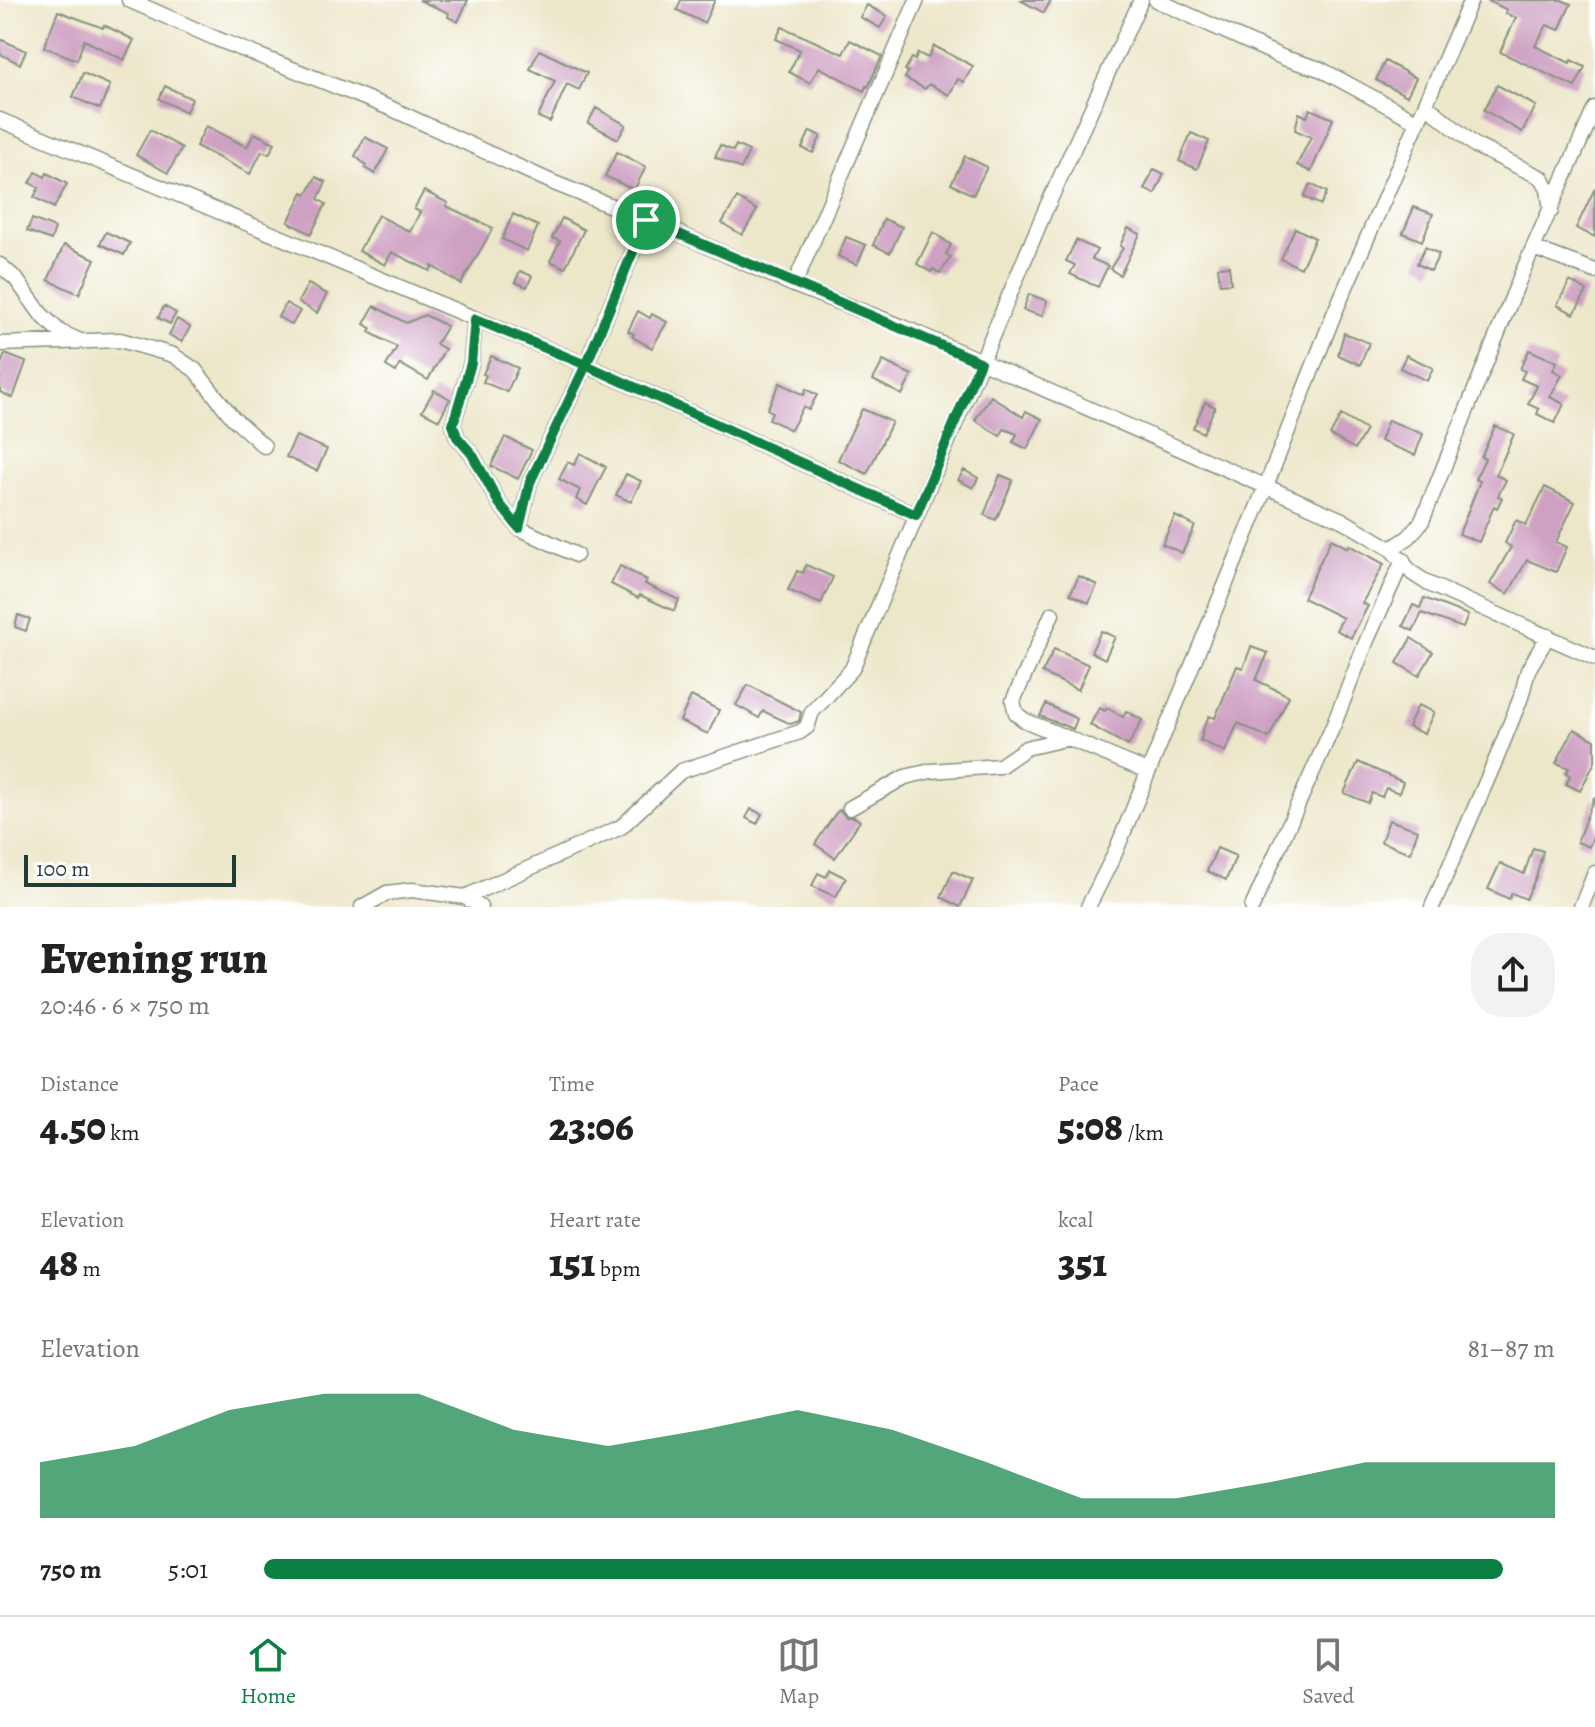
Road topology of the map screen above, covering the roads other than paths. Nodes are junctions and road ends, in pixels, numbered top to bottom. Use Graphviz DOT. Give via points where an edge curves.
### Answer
graph roads {
  1 [pos="129,0"];
  2 [pos="917,0"];
  3 [pos="1141,0"];
  4 [pos="1156,0"];
  5 [pos="1471,0"];
  6 [pos="153,5"];
  7 [pos="1426,105"];
  8 [pos="1595,108"];
  9 [pos="0,120"];
  10 [pos="1418,122"];
  11 [pos="1551,211"];
  12 [pos="646,220"];
  13 [pos="1533,248"];
  14 [pos="0,265"];
  15 [pos="1595,271"];
  16 [pos="794,285"];
  17 [pos="475,319"];
  18 [pos="82,341"];
  19 [pos="0,344"];
  20 [pos="980,362"];
  21 [pos="586,365"];
  22 [pos="264,446"];
  23 [pos="1266,486"];
  24 [pos="916,515"];
  25 [pos="519,528"];
  26 [pos="1391,549"];
  27 [pos="576,555"];
  28 [pos="1403,560"];
  29 [pos="1052,614"];
  30 [pos="1548,636"];
  31 [pos="1595,658"];
  32 [pos="1069,738"];
  33 [pos="1147,771"];
  34 [pos="850,808"];
  35 [pos="1595,873"];
  36 [pos="465,897"];
  37 [pos="1254,906"];
  38 [pos="362,907"];
  39 [pos="480,907"];
  40 [pos="1088,907"];
  41 [pos="1432,907"];
  42 [pos="1581,907"];
  1 -- 6 [label="street"];
  2 -- 16 [label="street"];
  3 -- 20 [label="street"];
  4 -- 10 [label="street" via="1320,69"];
  5 -- 7 [label="street"];
  6 -- 12 [label="street"];
  7 -- 10 [label="street"];
  7 -- 11 [label="street" via="1476,146 1542,178"];
  8 -- 11 [label="street"];
  9 -- 17 [label="street"];
  10 -- 23 [label="street"];
  11 -- 13 [label="street"];
  12 -- 16 [label="street"];
  12 -- 21 [label="street"];
  13 -- 15 [label="street"];
  13 -- 26 [label="street" via="1422,521"];
  14 -- 18 [label="street" via="60,332"];
  16 -- 20 [label="street"];
  17 -- 21 [label="street"];
  17 -- 25 [label="street" via="471,363 453,424"];
  18 -- 19 [label="street"];
  18 -- 22 [label="street" via="120,340 173,355 195,370 233,418"];
  20 -- 23 [label="street"];
  20 -- 24 [label="street"];
  21 -- 24 [label="street"];
  21 -- 25 [label="street" via="530,482"];
  23 -- 26 [label="street"];
  23 -- 33 [label="street"];
  24 -- 36 [label="street" via="852,669 812,712 807,727 681,771 621,827"];
  25 -- 27 [label="street"];
  26 -- 28 [label="street"];
  28 -- 30 [label="street" via="1429,584"];
  28 -- 37 [label="street"];
  29 -- 32 [label="street" via="1013,701 1024,720"];
  30 -- 31 [label="street"];
  30 -- 41 [label="street" via="1528,670"];
  32 -- 33 [label="street"];
  32 -- 34 [label="street" via="1026,748 1000,766 905,777"];
  33 -- 40 [label="street"];
  35 -- 42 [label="street"];
  36 -- 38 [label="street" via="412,890 387,893"];
  36 -- 39 [label="street"];
}
